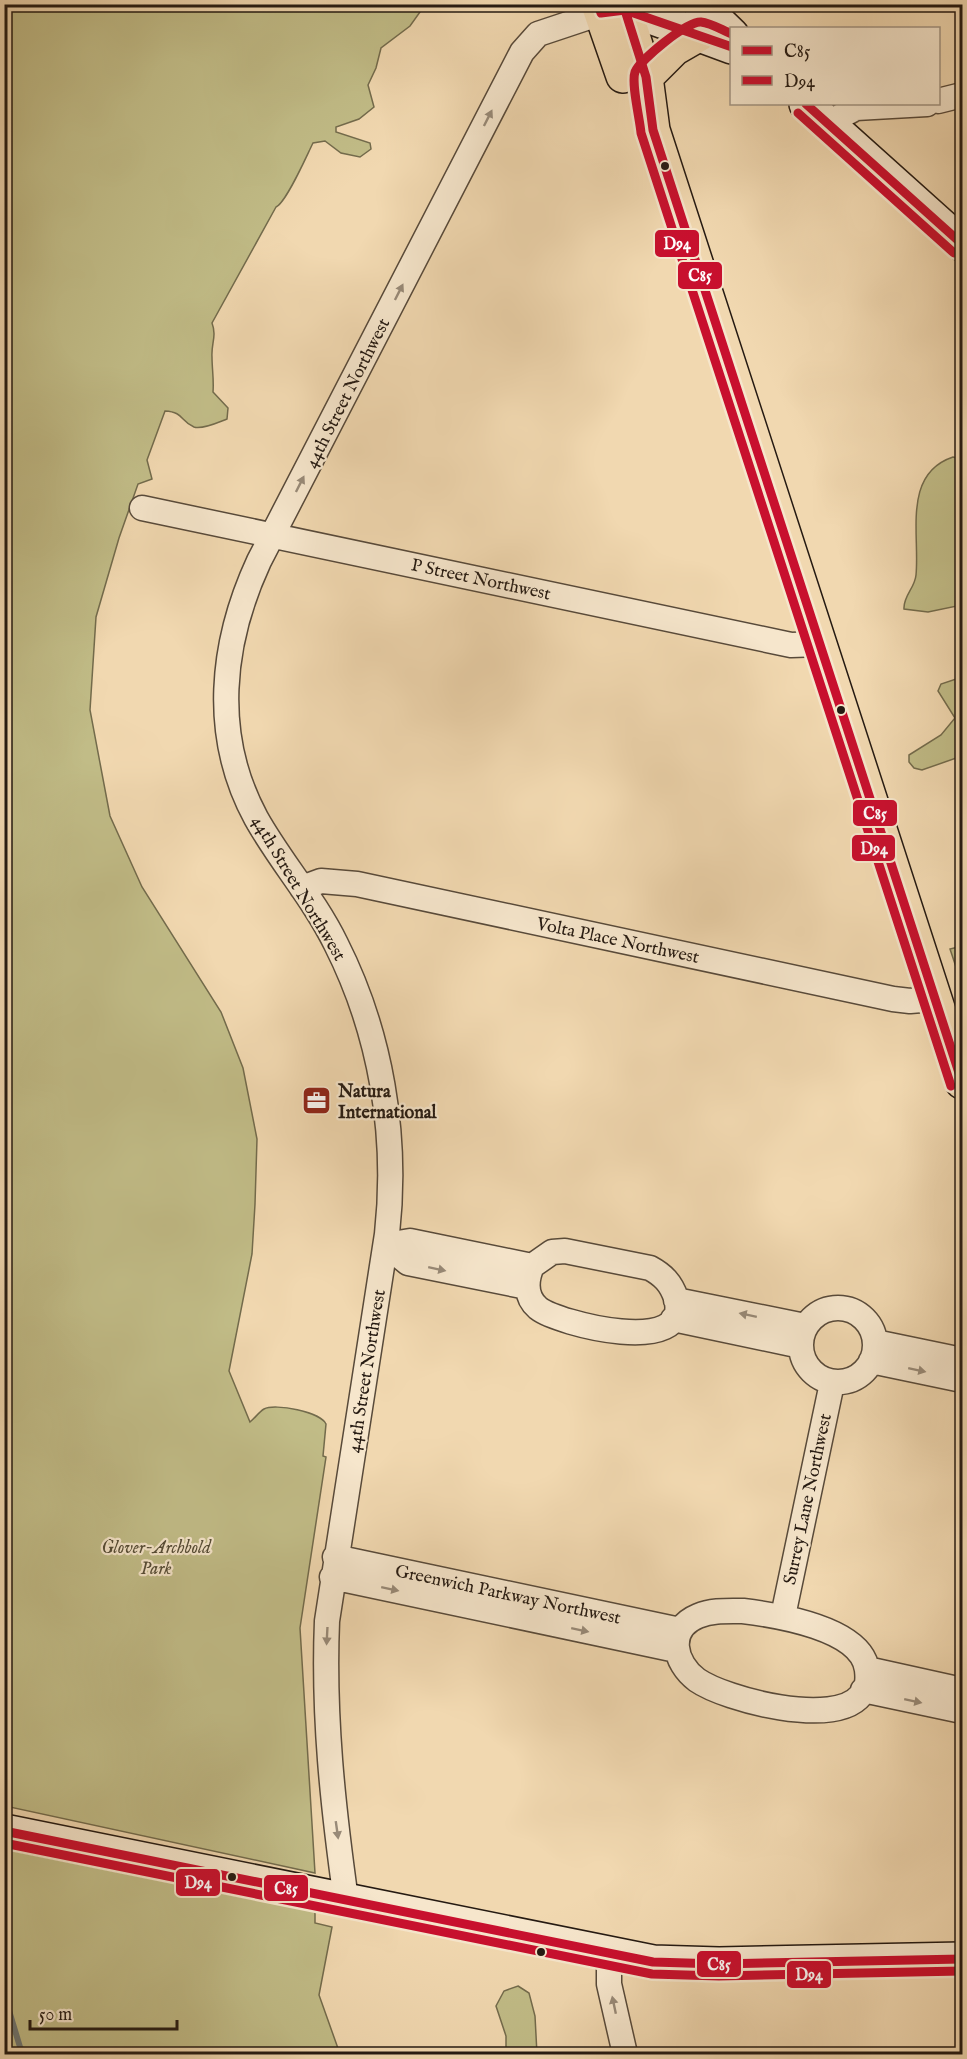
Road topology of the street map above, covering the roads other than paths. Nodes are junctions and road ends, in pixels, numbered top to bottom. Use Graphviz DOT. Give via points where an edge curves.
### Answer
graph roads {
  1 [pos="612,8"];
  2 [pos="711,24"];
  3 [pos="730,45"];
  4 [pos="646,77"];
  5 [pos="963,95"];
  6 [pos="940,101"];
  7 [pos="909,105"];
  8 [pos="817,113"];
  9 [pos="653,130"];
  10 [pos="963,244"];
  11 [pos="142,508"];
  12 [pos="272,535"];
  13 [pos="820,645"];
  14 [pos="302,888"];
  15 [pos="934,999"];
  16 [pos="963,1082"];
  17 [pos="386,1245"];
  18 [pos="530,1277"];
  19 [pos="675,1309"];
  20 [pos="803,1336"];
  21 [pos="873,1352"];
  22 [pos="963,1360"];
  23 [pos="963,1380"];
  24 [pos="832,1383"];
  25 [pos="334,1567"];
  26 [pos="783,1616"];
  27 [pos="678,1640"];
  28 [pos="865,1680"];
  29 [pos="963,1690"];
  30 [pos="963,1711"];
  31 [pos="4,1831"];
  32 [pos="346,1900"];
  33 [pos="609,1954"];
  34 [pos="963,1959"];
  35 [pos="625,2055"];
  1 -- 2 [label="main road"];
  1 -- 4 [label="main road"];
  1 -- 9 [label="main road" via="626,82"];
  12 -- 1 [label="street, 44th Street Northwest, one-way" via="526,45 538,34"];
  2 -- 3 [label="main road"];
  2 -- 4 [label="main road" via="674,49"];
  4 -- 9 [label="main road"];
  5 -- 6 [label="street"];
  7 -- 8 [label="street"];
  8 -- 10 [label="main road"];
  9 -- 13 [label="main road"];
  11 -- 12 [label="street, P Street Northwest"];
  12 -- 13 [label="street, P Street Northwest" via="791,645"];
  12 -- 14 [label="street, 44th Street Northwest" via="234,622 226,665 226,713 234,762 247,800"];
  13 -- 15 [label="main road"];
  14 -- 15 [label="street, Volta Place Northwest" via="321,881 357,884 893,999"];
  14 -- 17 [label="street, 44th Street Northwest" via="328,928 350,975 376,1056 386,1107 390,1159"];
  15 -- 16 [label="main road"];
  17 -- 18 [label="street" via="410,1241"];
  17 -- 25 [label="street, 44th Street Northwest"];
  18 -- 19 [label="street" via="552,1252 565,1251 650,1268 663,1275"];
  18 -- 19 [label="street" via="537,1307 552,1316 633,1334 661,1330"];
  19 -- 20 [label="street"];
  20 -- 21 [label="street" via="812,1317 828,1308 846,1308 863,1316 874,1330"];
  20 -- 24 [label="street" via="803,1359 812,1373"];
  21 -- 22 [label="street"];
  21 -- 23 [label="street, one-way"];
  21 -- 24 [label="street" via="869,1368 852,1380"];
  24 -- 26 [label="street, Surrey Lane Northwest"];
  25 -- 27 [label="street, Greenwich Parkway Northwest"];
  25 -- 32 [label="street, 44th Street Northwest, one-way" via="326,1657 326,1715 331,1792"];
  26 -- 27 [label="street" via="710,1612 684,1624"];
  26 -- 28 [label="street" via="847,1642 859,1652"];
  27 -- 28 [label="street" via="685,1670 699,1681 725,1694 762,1704 806,1710 836,1707 851,1703"];
  28 -- 29 [label="street"];
  28 -- 30 [label="street, one-way"];
  31 -- 32 [label="main road"];
  32 -- 33 [label="main road"];
  33 -- 34 [label="main road" via="686,1964"];
  35 -- 33 [label="street, one-way" via="609,1984"];
}
